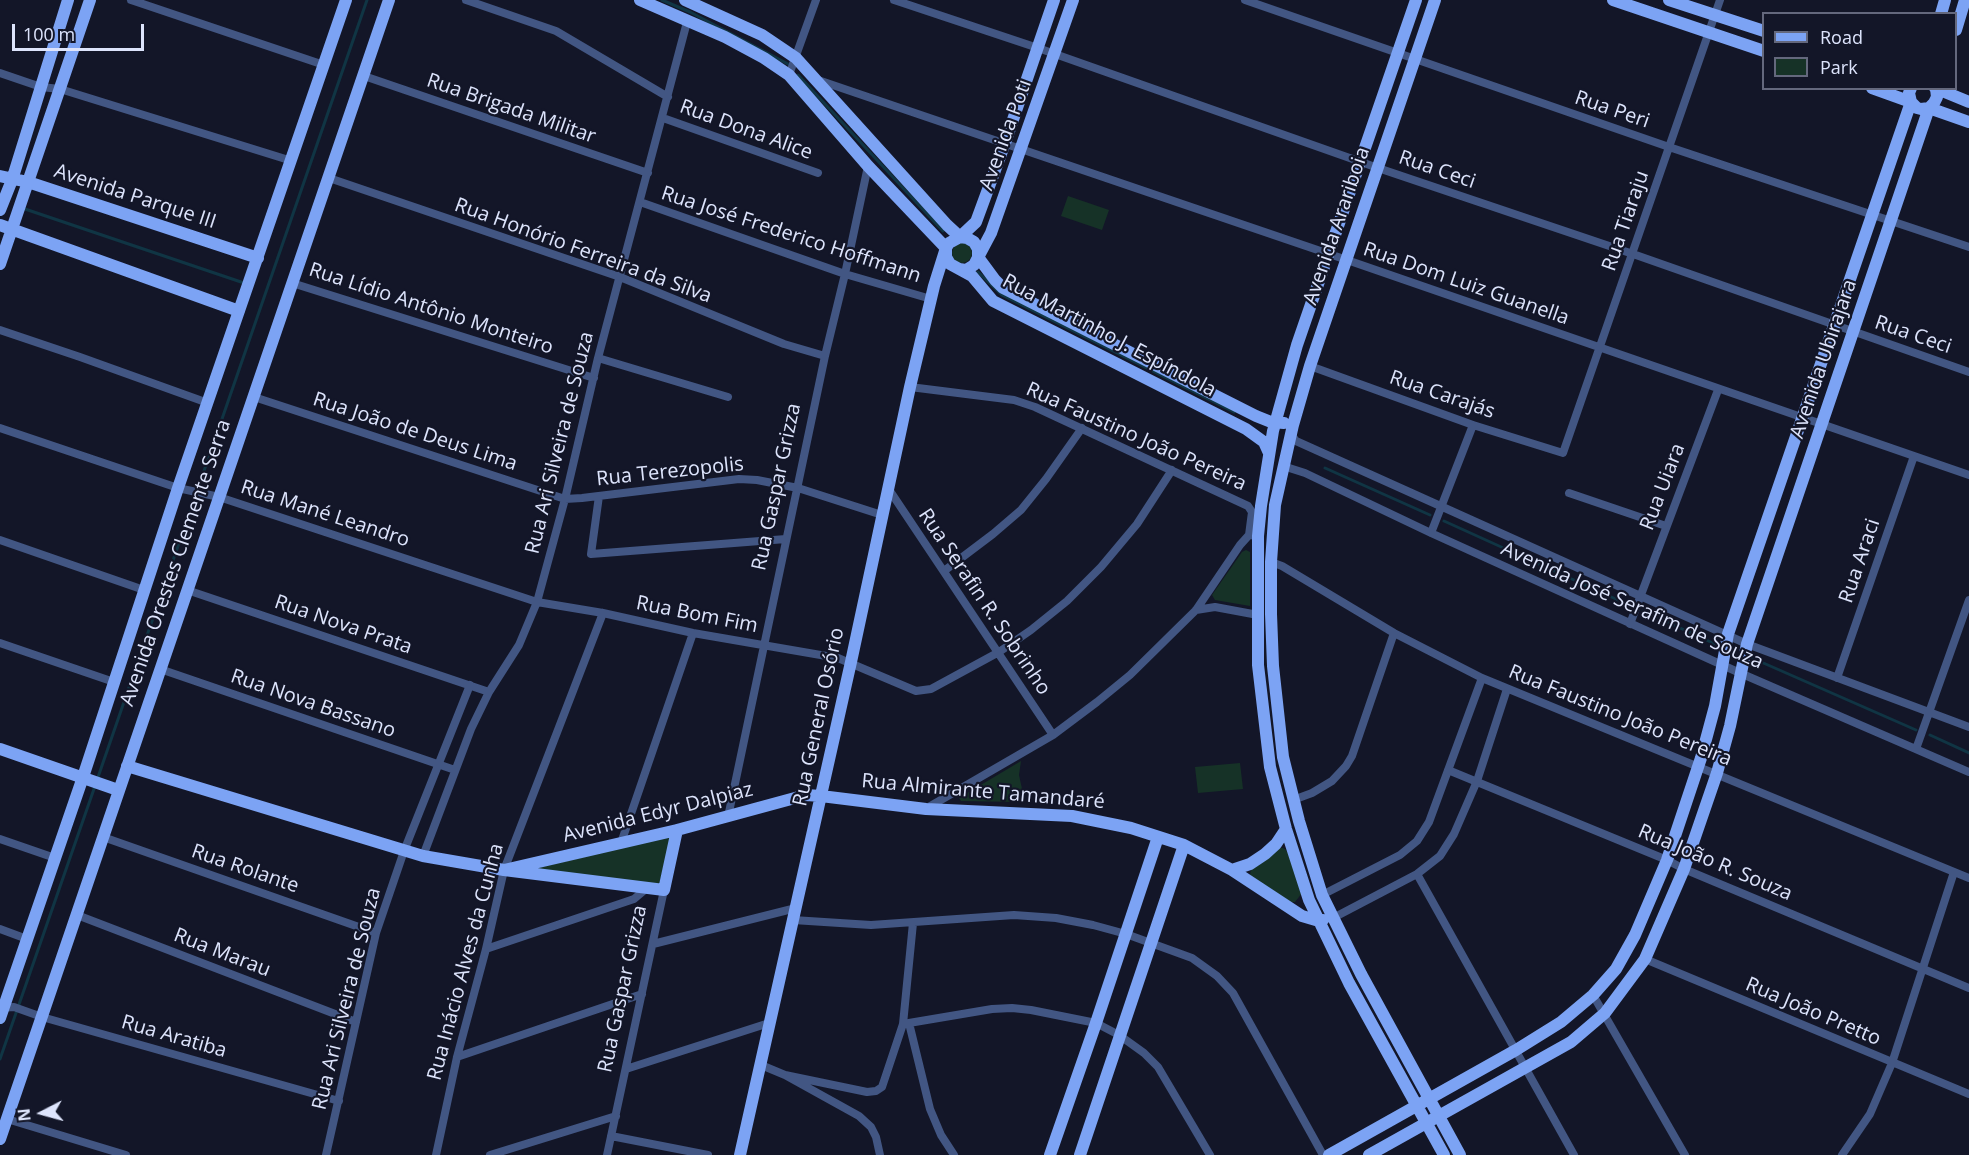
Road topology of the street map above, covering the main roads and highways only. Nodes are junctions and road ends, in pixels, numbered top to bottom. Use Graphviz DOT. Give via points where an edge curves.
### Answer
graph roads {
  1 [pos="68,0"];
  2 [pos="90,0"];
  3 [pos="346,0"];
  4 [pos="389,0"];
  5 [pos="640,0"];
  6 [pos="685,0"];
  7 [pos="1054,0"];
  8 [pos="1073,0"];
  9 [pos="1416,0"];
  10 [pos="1435,0"];
  11 [pos="1613,0"];
  12 [pos="1669,0"];
  13 [pos="1965,0"];
  14 [pos="1957,27"];
  15 [pos="1762,30"];
  16 [pos="1762,50"];
  17 [pos="1878,90"];
  18 [pos="1910,90"];
  19 [pos="1936,90"];
  20 [pos="1939,90"];
  21 [pos="1911,102"];
  22 [pos="1969,102"];
  23 [pos="1929,108"];
  24 [pos="1375,118"];
  25 [pos="1969,122"];
  26 [pos="1393,124"];
  27 [pos="6,178"];
  28 [pos="28,182"];
  29 [pos="0,210"];
  30 [pos="6,228"];
  31 [pos="1337,228"];
  32 [pos="1355,233"];
  33 [pos="960,237"];
  34 [pos="946,250"];
  35 [pos="978,257"];
  36 [pos="258,258"];
  37 [pos="0,264"];
  38 [pos="957,269"];
  39 [pos="934,286"];
  40 [pos="239,311"];
  41 [pos="1307,316"];
  42 [pos="1325,322"];
  43 [pos="1297,345"];
  44 [pos="1315,352"];
  45 [pos="1276,422"];
  46 [pos="1290,434"];
  47 [pos="1269,453"];
  48 [pos="1283,466"];
  49 [pos="0,749"];
  50 [pos="127,766"];
  51 [pos="87,779"];
  52 [pos="113,788"];
  53 [pos="821,796"];
  54 [pos="1286,829"];
  55 [pos="677,830"];
  56 [pos="1158,837"];
  57 [pos="1184,845"];
  58 [pos="504,870"];
  59 [pos="1232,870"];
  60 [pos="1333,918"];
  61 [pos="1319,921"];
  62 [pos="4,1010"];
  63 [pos="1428,1099"];
  64 [pos="1416,1105"];
  65 [pos="1438,1116"];
  66 [pos="1426,1124"];
  67 [pos="0,1139"];
  68 [pos="740,1155"];
  69 [pos="1050,1155"];
  70 [pos="1080,1155"];
  71 [pos="1329,1155"];
  72 [pos="1369,1155"];
  73 [pos="1444,1155"];
  74 [pos="1460,1155"];
  1 -- 27 [label="main road" via="42,87"];
  2 -- 28 [label="main road"];
  3 -- 36 [label="main road, Avenida Orestes Clemente Serra"];
  4 -- 50 [label="main road, Avenida Orestes Clemente Serra"];
  5 -- 34 [label="main road, Rua Martinho J. Espíndola" via="725,37 789,75"];
  6 -- 33 [label="main road, Rua Martinho J. Espíndola" via="762,36 796,58"];
  7 -- 33 [label="main road, Avenida Poti" via="976,222"];
  8 -- 35 [label="main road, Avenida Poti" via="991,233"];
  9 -- 24 [label="main road, Avenida Arariboia"];
  10 -- 26 [label="main road, Avenida Arariboia"];
  11 -- 16 [label="main road"];
  12 -- 15 [label="main road"];
  13 -- 14 [label="main road"];
  17 -- 21 [label="main road"];
  18 -- 21 [label="main road, Avenida Ubirajara"];
  19 -- 23 [label="main road, Avenida Ubirajara" via="1937,97"];
  20 -- 22 [label="main road"];
  21 -- 23 [label="main road" via="1921,109"];
  21 -- 63 [label="main road, Avenida Ubirajara" via="1728,634 1715,706 1667,860 1635,935 1616,969 1561,1022"];
  23 -- 25 [label="main road"];
  23 -- 65 [label="main road, Avenida Ubirajara" via="1747,644 1717,773 1684,869 1645,959 1605,1013 1571,1042"];
  24 -- 26 [label="main road"];
  24 -- 31 [label="main road, Avenida Arariboia"];
  26 -- 32 [label="main road, Avenida Arariboia"];
  27 -- 28 [label="main road, Avenida Parque III"];
  27 -- 29 [label="main road"];
  28 -- 30 [label="main road"];
  28 -- 36 [label="main road, Avenida Parque III"];
  30 -- 37 [label="main road"];
  30 -- 40 [label="main road"];
  31 -- 32 [label="main road"];
  31 -- 41 [label="main road, Avenida Arariboia"];
  32 -- 42 [label="main road, Avenida Arariboia"];
  33 -- 34 [label="main road, Avenida Poti" via="949,243"];
  33 -- 35 [label="main road, Rua Martinho J. Espíndola" via="974,242"];
  34 -- 38 [label="main road, Rua Martinho J. Espíndola" via="950,264"];
  34 -- 39 [label="main road, Rua General Osório"];
  35 -- 38 [label="main road" via="966,270"];
  35 -- 45 [label="main road, Rua Martinho J. Espíndola" via="1003,288 1256,416"];
  36 -- 40 [label="main road, Avenida Orestes Clemente Serra"];
  38 -- 39 [label="main road"];
  38 -- 47 [label="main road, Rua Martinho J. Espíndola" via="972,276 993,301 1246,429 1264,442"];
  39 -- 53 [label="main road, Rua General Osório"];
  40 -- 51 [label="main road, Avenida Orestes Clemente Serra" via="184,489 144,590 114,682"];
  41 -- 42 [label="main road"];
  41 -- 43 [label="main road, Avenida Arariboia"];
  42 -- 44 [label="main road, Avenida Arariboia"];
  43 -- 44 [label="main road"];
  43 -- 45 [label="main road, Avenida Arariboia"];
  44 -- 46 [label="main road, Avenida Arariboia"];
  45 -- 46 [label="main road" via="1286,425"];
  45 -- 47 [label="main road, Avenida Arariboia"];
  46 -- 48 [label="main road, Avenida Arariboia"];
  47 -- 48 [label="main road, Rua Martinho J. Espíndola" via="1276,465"];
  47 -- 54 [label="main road, Avenida Arariboia" via="1254,535 1258,665 1270,767"];
  48 -- 60 [label="main road, Avenida Arariboia" via="1275,505 1271,562 1273,666 1283,757 1293,800"];
  49 -- 51 [label="main road"];
  50 -- 52 [label="main road, Avenida Orestes Clemente Serra"];
  50 -- 58 [label="main road" via="404,851"];
  51 -- 52 [label="main road"];
  51 -- 62 [label="main road, Avenida Orestes Clemente Serra" via="55,858"];
  52 -- 67 [label="main road, Avenida Orestes Clemente Serra" via="103,837"];
  53 -- 55 [label="main road, Avenida Edyr Dalpiaz" via="806,795"];
  53 -- 56 [label="main road, Rua Almirante Tamandaré" via="926,808 1072,816"];
  53 -- 68 [label="main road, Rua General Osório"];
  54 -- 59 [label="main road" via="1265,854"];
  54 -- 61 [label="main road, Avenida Arariboia"];
  55 -- 58 [label="main road, Avenida Edyr Dalpiaz"];
  55 -- 58 [label="main road, Rua Gaspar Grizza" via="664,890"];
  56 -- 57 [label="main road, Rua Almirante Tamandaré"];
  56 -- 69 [label="main road"];
  57 -- 59 [label="main road, Rua Almirante Tamandaré"];
  57 -- 70 [label="main road"];
  59 -- 61 [label="main road, Rua Almirante Tamandaré" via="1302,916"];
  60 -- 61 [label="main road"];
  60 -- 63 [label="main road, Avenida Arariboia"];
  61 -- 64 [label="main road, Avenida Arariboia"];
  63 -- 64 [label="main road, Avenida Ubirajara"];
  63 -- 65 [label="main road, Avenida Arariboia"];
  64 -- 66 [label="main road, Avenida Arariboia"];
  64 -- 71 [label="main road, Avenida Ubirajara"];
  65 -- 66 [label="main road, Avenida Ubirajara"];
  65 -- 74 [label="main road, Avenida Arariboia"];
  66 -- 72 [label="main road, Avenida Ubirajara"];
  66 -- 73 [label="main road, Avenida Arariboia"];
}
